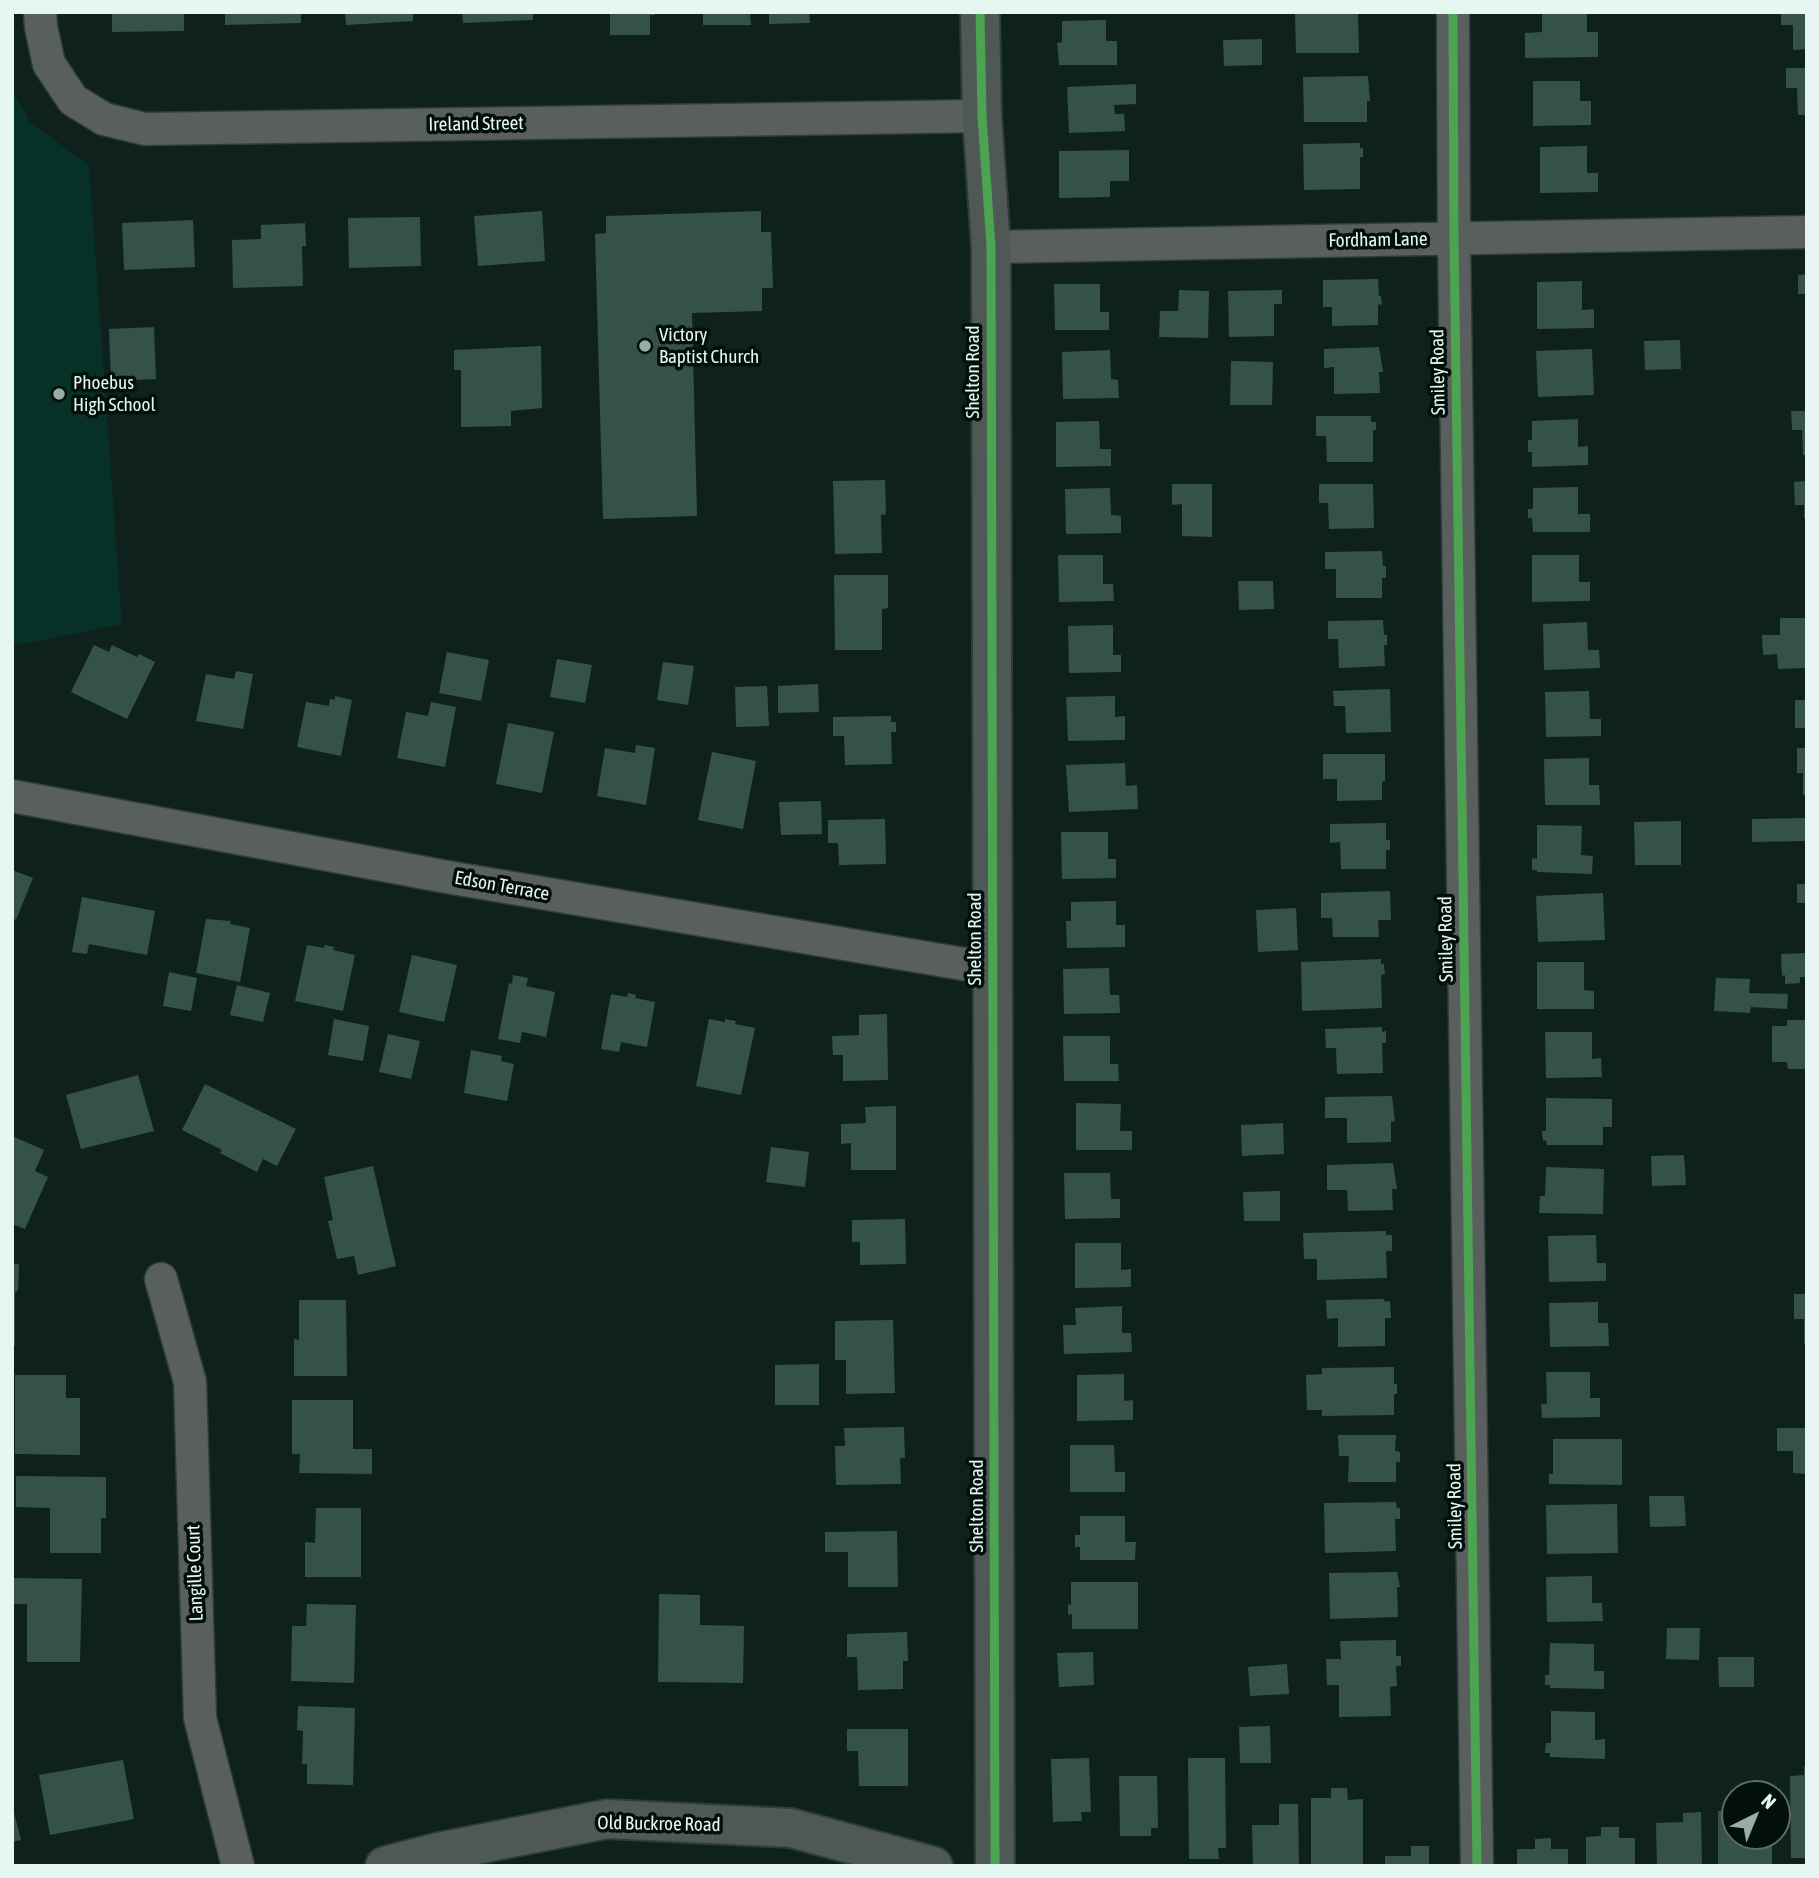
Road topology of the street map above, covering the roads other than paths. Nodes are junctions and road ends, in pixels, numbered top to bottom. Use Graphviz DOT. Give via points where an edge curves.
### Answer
graph roads {
  1 [pos="40,12"];
  2 [pos="980,12"];
  3 [pos="1453,12"];
  4 [pos="982,116"];
  5 [pos="1807,232"];
  6 [pos="1454,239"];
  7 [pos="990,247"];
  8 [pos="12,796"];
  9 [pos="993,969"];
  10 [pos="161,1279"];
  11 [pos="237,1866"];
  12 [pos="385,1866"];
  13 [pos="933,1866"];
  14 [pos="995,1866"];
  15 [pos="1477,1866"];
  1 -- 4 [label="street, Ireland Street" via="49,64 73,100 104,119 145,129"];
  2 -- 4 [label="street, Shelton Road"];
  3 -- 6 [label="street, Smiley Road"];
  4 -- 7 [label="street, Shelton Road"];
  5 -- 6 [label="street, Fordham Lane"];
  6 -- 7 [label="street, Fordham Lane"];
  6 -- 15 [label="street, Smiley Road"];
  7 -- 9 [label="street, Shelton Road"];
  8 -- 9 [label="street, Edson Terrace" via="447,877"];
  9 -- 14 [label="street, Shelton Road"];
  10 -- 11 [label="street, Langille Court" via="190,1382 200,1718"];
  12 -- 13 [label="street, Old Buckroe Road" via="607,1819 791,1828"];
}
